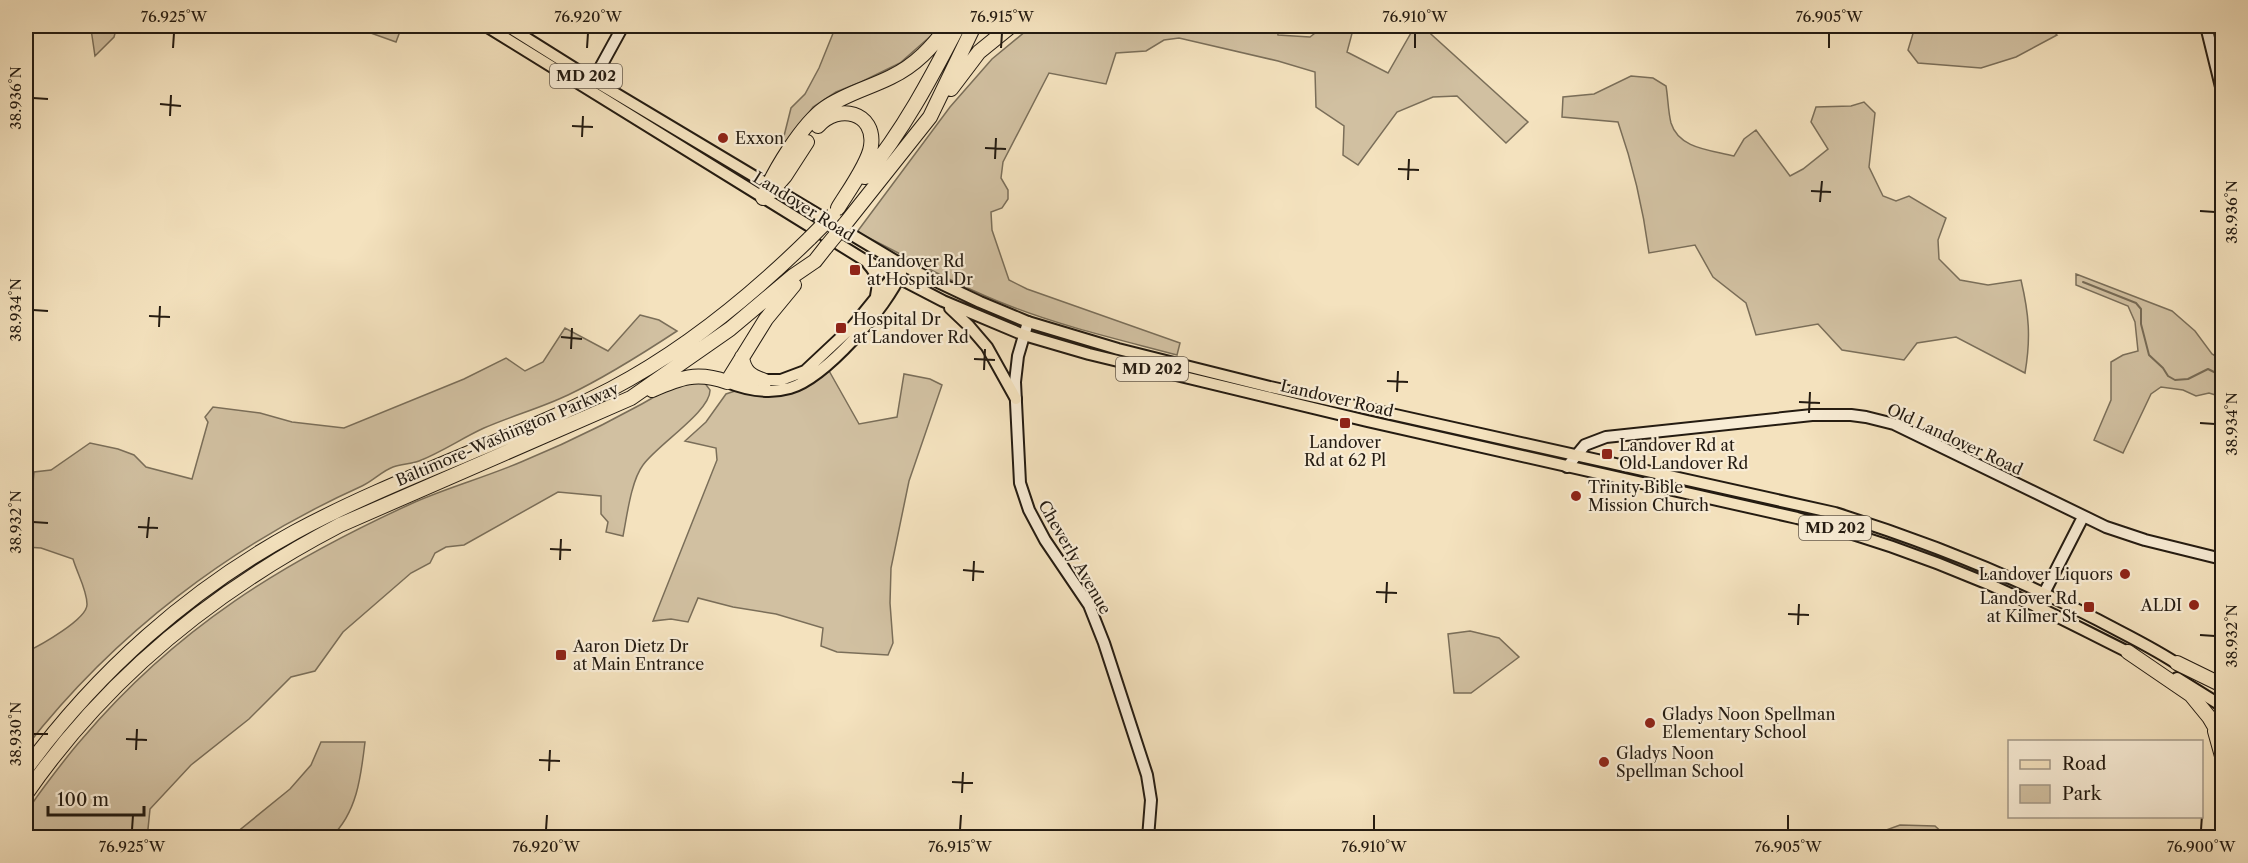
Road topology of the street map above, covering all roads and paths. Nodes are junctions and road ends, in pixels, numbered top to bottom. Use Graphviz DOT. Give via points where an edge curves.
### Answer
graph roads {
  1 [pos="486,26"];
  2 [pos="507,26"];
  3 [pos="623,26"];
  4 [pos="948,26"];
  5 [pos="958,26"];
  6 [pos="974,26"];
  7 [pos="1011,26"];
  8 [pos="2206,26"];
  9 [pos="591,85"];
  10 [pos="2223,91"];
  11 [pos="930,117"];
  12 [pos="768,191"];
  13 [pos="835,212"];
  14 [pos="815,261"];
  15 [pos="866,261"];
  16 [pos="903,266"];
  17 [pos="896,278"];
  18 [pos="876,297"];
  19 [pos="943,301"];
  20 [pos="1028,322"];
  21 [pos="1024,335"];
  22 [pos="742,357"];
  23 [pos="765,381"];
  24 [pos="727,382"];
  25 [pos="631,398"];
  26 [pos="1016,399"];
  27 [pos="1575,455"];
  28 [pos="1567,467"];
  29 [pos="2083,517"];
  30 [pos="2223,559"];
  31 [pos="2044,594"];
  32 [pos="2037,607"];
  33 [pos="2128,652"];
  34 [pos="2177,663"];
  35 [pos="2223,685"];
  36 [pos="2223,693"];
  37 [pos="2223,706"];
  38 [pos="2213,723"];
  39 [pos="2223,739"];
  40 [pos="2223,756"];
  41 [pos="26,769"];
  42 [pos="26,795"];
  43 [pos="1148,837"];
  1 -- 9 [label="main road, Landover Road / MD 202"];
  2 -- 9 [label="main road, Landover Road / MD 202"];
  3 -- 9 [label="street"];
  4 -- 12 [label="highway" via="925,55 906,68 822,110 806,126"];
  5 -- 13 [label="highway, Baltimore-Washington Parkway" via="916,104"];
  6 -- 11 [label="highway, Baltimore-Washington Parkway"];
  7 -- 11 [label="highway" via="968,64"];
  8 -- 10 [label="street"];
  9 -- 12 [label="main road, Landover Road / MD 202"];
  11 -- 14 [label="highway, Baltimore-Washington Parkway, bridge"];
  12 -- 13 [label="highway" via="820,124 833,114 849,113 868,126 872,144"];
  12 -- 15 [label="main road, Landover Road / MD 202"];
  12 -- 16 [label="main road, Landover Road / MD 202"];
  13 -- 41 [label="highway, Baltimore-Washington Parkway, bridge" via="756,290 690,340 622,382 334,512 221,578 155,628 106,674"];
  14 -- 22 [label="highway" via="766,319"];
  14 -- 25 [label="highway, Baltimore-Washington Parkway" via="730,329"];
  15 -- 17 [label="main road, Landover Road / MD 202"];
  15 -- 18 [label="main road" via="877,276"];
  16 -- 17 [label="main road"];
  16 -- 20 [label="main road, Landover Road / MD 202"];
  17 -- 18 [label="main road"];
  17 -- 19 [label="main road, Landover Road / MD 202"];
  17 -- 24 [label="main road" via="861,331 811,379 775,391"];
  18 -- 23 [label="main road" via="814,365 791,377"];
  19 -- 21 [label="main road, Landover Road / MD 202"];
  19 -- 26 [label="main road" via="987,347"];
  20 -- 21 [label="street, Cheverly Avenue"];
  20 -- 27 [label="main road, Landover Road / MD 202" via="1270,387"];
  21 -- 26 [label="street, Cheverly Avenue" via="1016,369"];
  21 -- 28 [label="main road, Landover Road / MD 202" via="1163,372"];
  22 -- 23 [label="highway" via="748,374"];
  22 -- 24 [label="highway"];
  23 -- 24 [label="main road" via="738,377"];
  24 -- 25 [label="highway" via="689,376"];
  25 -- 42 [label="highway, Baltimore-Washington Parkway" via="366,513 265,567 197,614 141,661 68,738"];
  26 -- 43 [label="street, Cheverly Avenue" via="1018,471 1023,494 1045,540 1089,605 1104,643 1148,775"];
  27 -- 28 [label="street, Old Landover Road"];
  27 -- 29 [label="street, Old Landover Road" via="1591,441 1605,437 1790,417 1854,415 1894,424"];
  27 -- 31 [label="main road, Landover Road / MD 202" via="1835,513 1939,548"];
  28 -- 32 [label="main road, Landover Road / MD 202" via="1840,530 1945,566"];
  29 -- 30 [label="street, Old Landover Road" via="2145,540"];
  29 -- 31 [label="street"];
  31 -- 32 [label="street"];
  31 -- 34 [label="main road, Landover Road / MD 202"];
  32 -- 33 [label="main road, Landover Road / MD 202"];
  33 -- 37 [label="main road, Landover Road / MD 202"];
  33 -- 38 [label="highway" via="2191,695"];
  34 -- 35 [label="highway"];
  34 -- 36 [label="main road, Landover Road / MD 202"];
  38 -- 39 [label="highway"];
  38 -- 40 [label="highway"];
}
